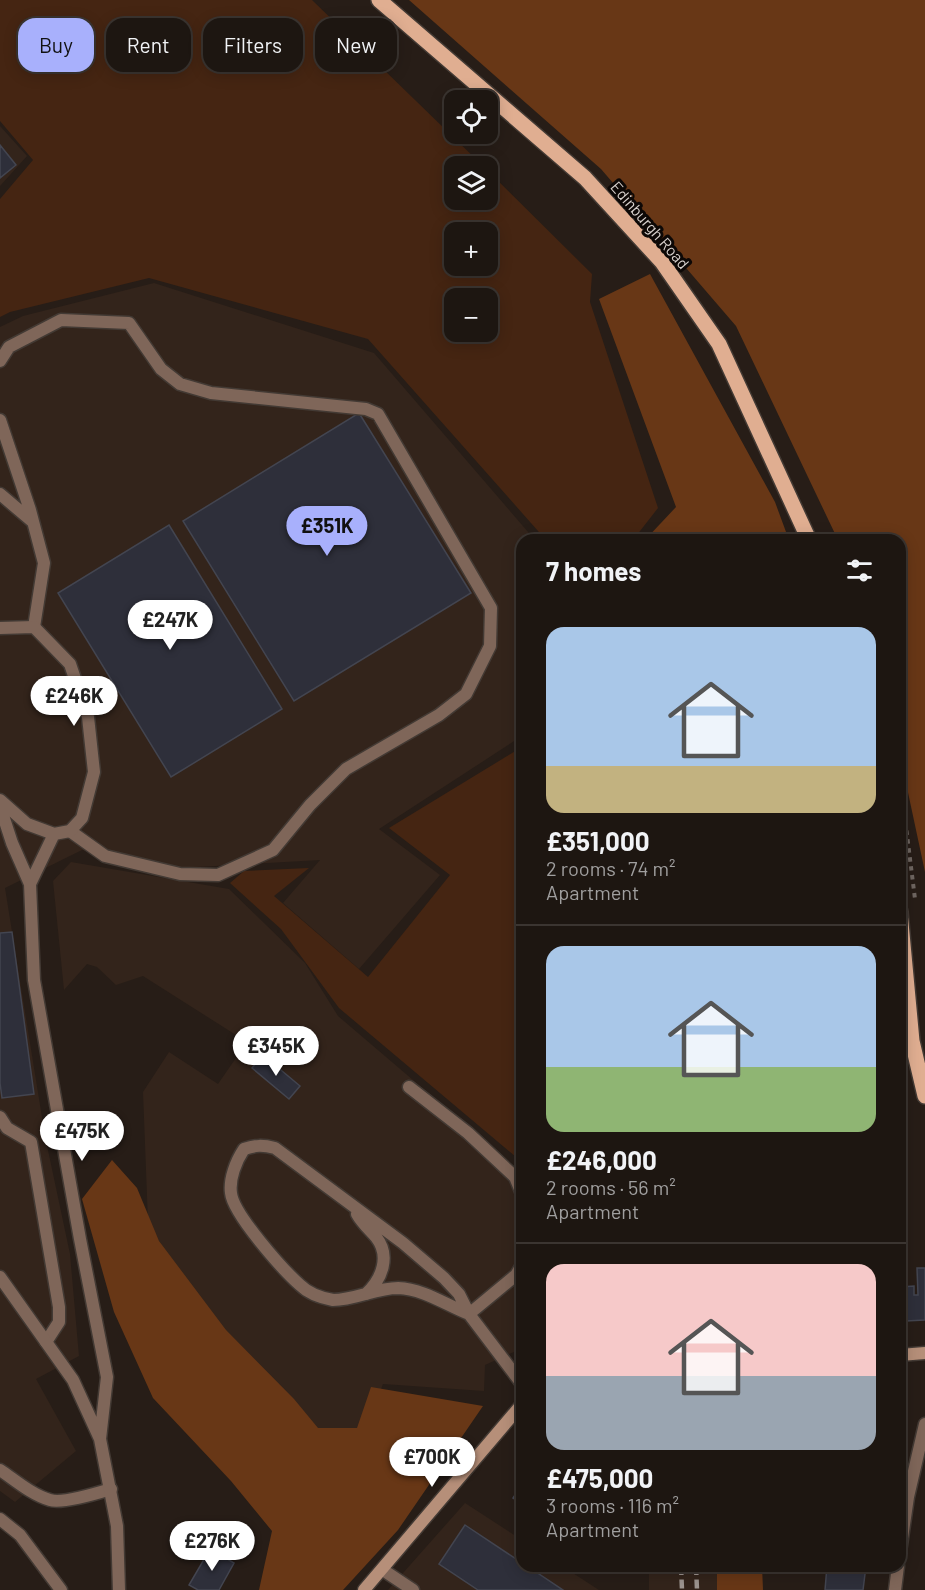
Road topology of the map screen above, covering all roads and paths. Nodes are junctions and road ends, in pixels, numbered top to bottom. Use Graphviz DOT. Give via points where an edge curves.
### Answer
graph roads {
  1 [pos="380,0"];
  2 [pos="0,361"];
  3 [pos="0,420"];
  4 [pos="0,494"];
  5 [pos="34,523"];
  6 [pos="806,534"];
  7 [pos="34,627"];
  8 [pos="0,628"];
  9 [pos="0,800"];
  10 [pos="0,806"];
  11 [pos="906,827"];
  12 [pos="70,831"];
  13 [pos="54,834"];
  14 [pos="30,884"];
  15 [pos="916,905"];
  16 [pos="906,976"];
  17 [pos="409,1087"];
  18 [pos="925,1096"];
  19 [pos="0,1118"];
  20 [pos="516,1180"];
  21 [pos="352,1205"];
  22 [pos="516,1275"];
  23 [pos="0,1277"];
  24 [pos="366,1293"];
  25 [pos="469,1314"];
  26 [pos="46,1342"];
  27 [pos="925,1353"];
  28 [pos="906,1355"];
  29 [pos="516,1376"];
  30 [pos="516,1411"];
  31 [pos="925,1424"];
  32 [pos="100,1439"];
  33 [pos="0,1470"];
  34 [pos="111,1489"];
  35 [pos="906,1511"];
  36 [pos="0,1519"];
  37 [pos="382,1570"];
  38 [pos="897,1572"];
  39 [pos="61,1590"];
  40 [pos="119,1590"];
  41 [pos="364,1590"];
  42 [pos="412,1590"];
  43 [pos="895,1590"];
  1 -- 6 [label="main road, Edinburgh Road" via="585,178 662,262 719,344"];
  2 -- 12 [label="street" via="9,347 61,320 129,323 160,369 180,384 211,393 366,409 378,414 491,608 490,646 466,694 439,715 346,769 273,850 218,875 180,874 105,856"];
  3 -- 5 [label="street"];
  4 -- 5 [label="street"];
  5 -- 7 [label="street" via="44,563"];
  7 -- 8 [label="street"];
  7 -- 12 [label="street" via="70,664 88,717 94,772 82,818"];
  9 -- 13 [label="street" via="27,824"];
  10 -- 14 [label="street"];
  11 -- 15 [label="path"];
  12 -- 13 [label="street"];
  13 -- 14 [label="street"];
  14 -- 32 [label="street" via="34,980 107,1377"];
  16 -- 18 [label="main road" via="912,1041"];
  17 -- 20 [label="street" via="468,1133"];
  19 -- 26 [label="street" via="6,1128 31,1142 59,1307 59,1322"];
  21 -- 24 [label="street" via="378,1239 384,1255 383,1269"];
  21 -- 24 [label="street" via="275,1148 264,1145 244,1149 235,1166 230,1192 238,1212 301,1287 333,1300"];
  21 -- 25 [label="street" via="444,1278 459,1294"];
  22 -- 25 [label="street"];
  23 -- 26 [label="street"];
  24 -- 25 [label="street" via="398,1288 428,1294"];
  25 -- 29 [label="street"];
  26 -- 32 [label="street" via="73,1380"];
  27 -- 28 [label="street"];
  30 -- 37 [label="street"];
  31 -- 35 [label="street"];
  32 -- 34 [label="street"];
  33 -- 34 [label="street" via="52,1501"];
  34 -- 40 [label="street" via="117,1526"];
  36 -- 39 [label="street" via="20,1535"];
  37 -- 41 [label="street"];
  37 -- 42 [label="street"];
  38 -- 43 [label="street"];
}
